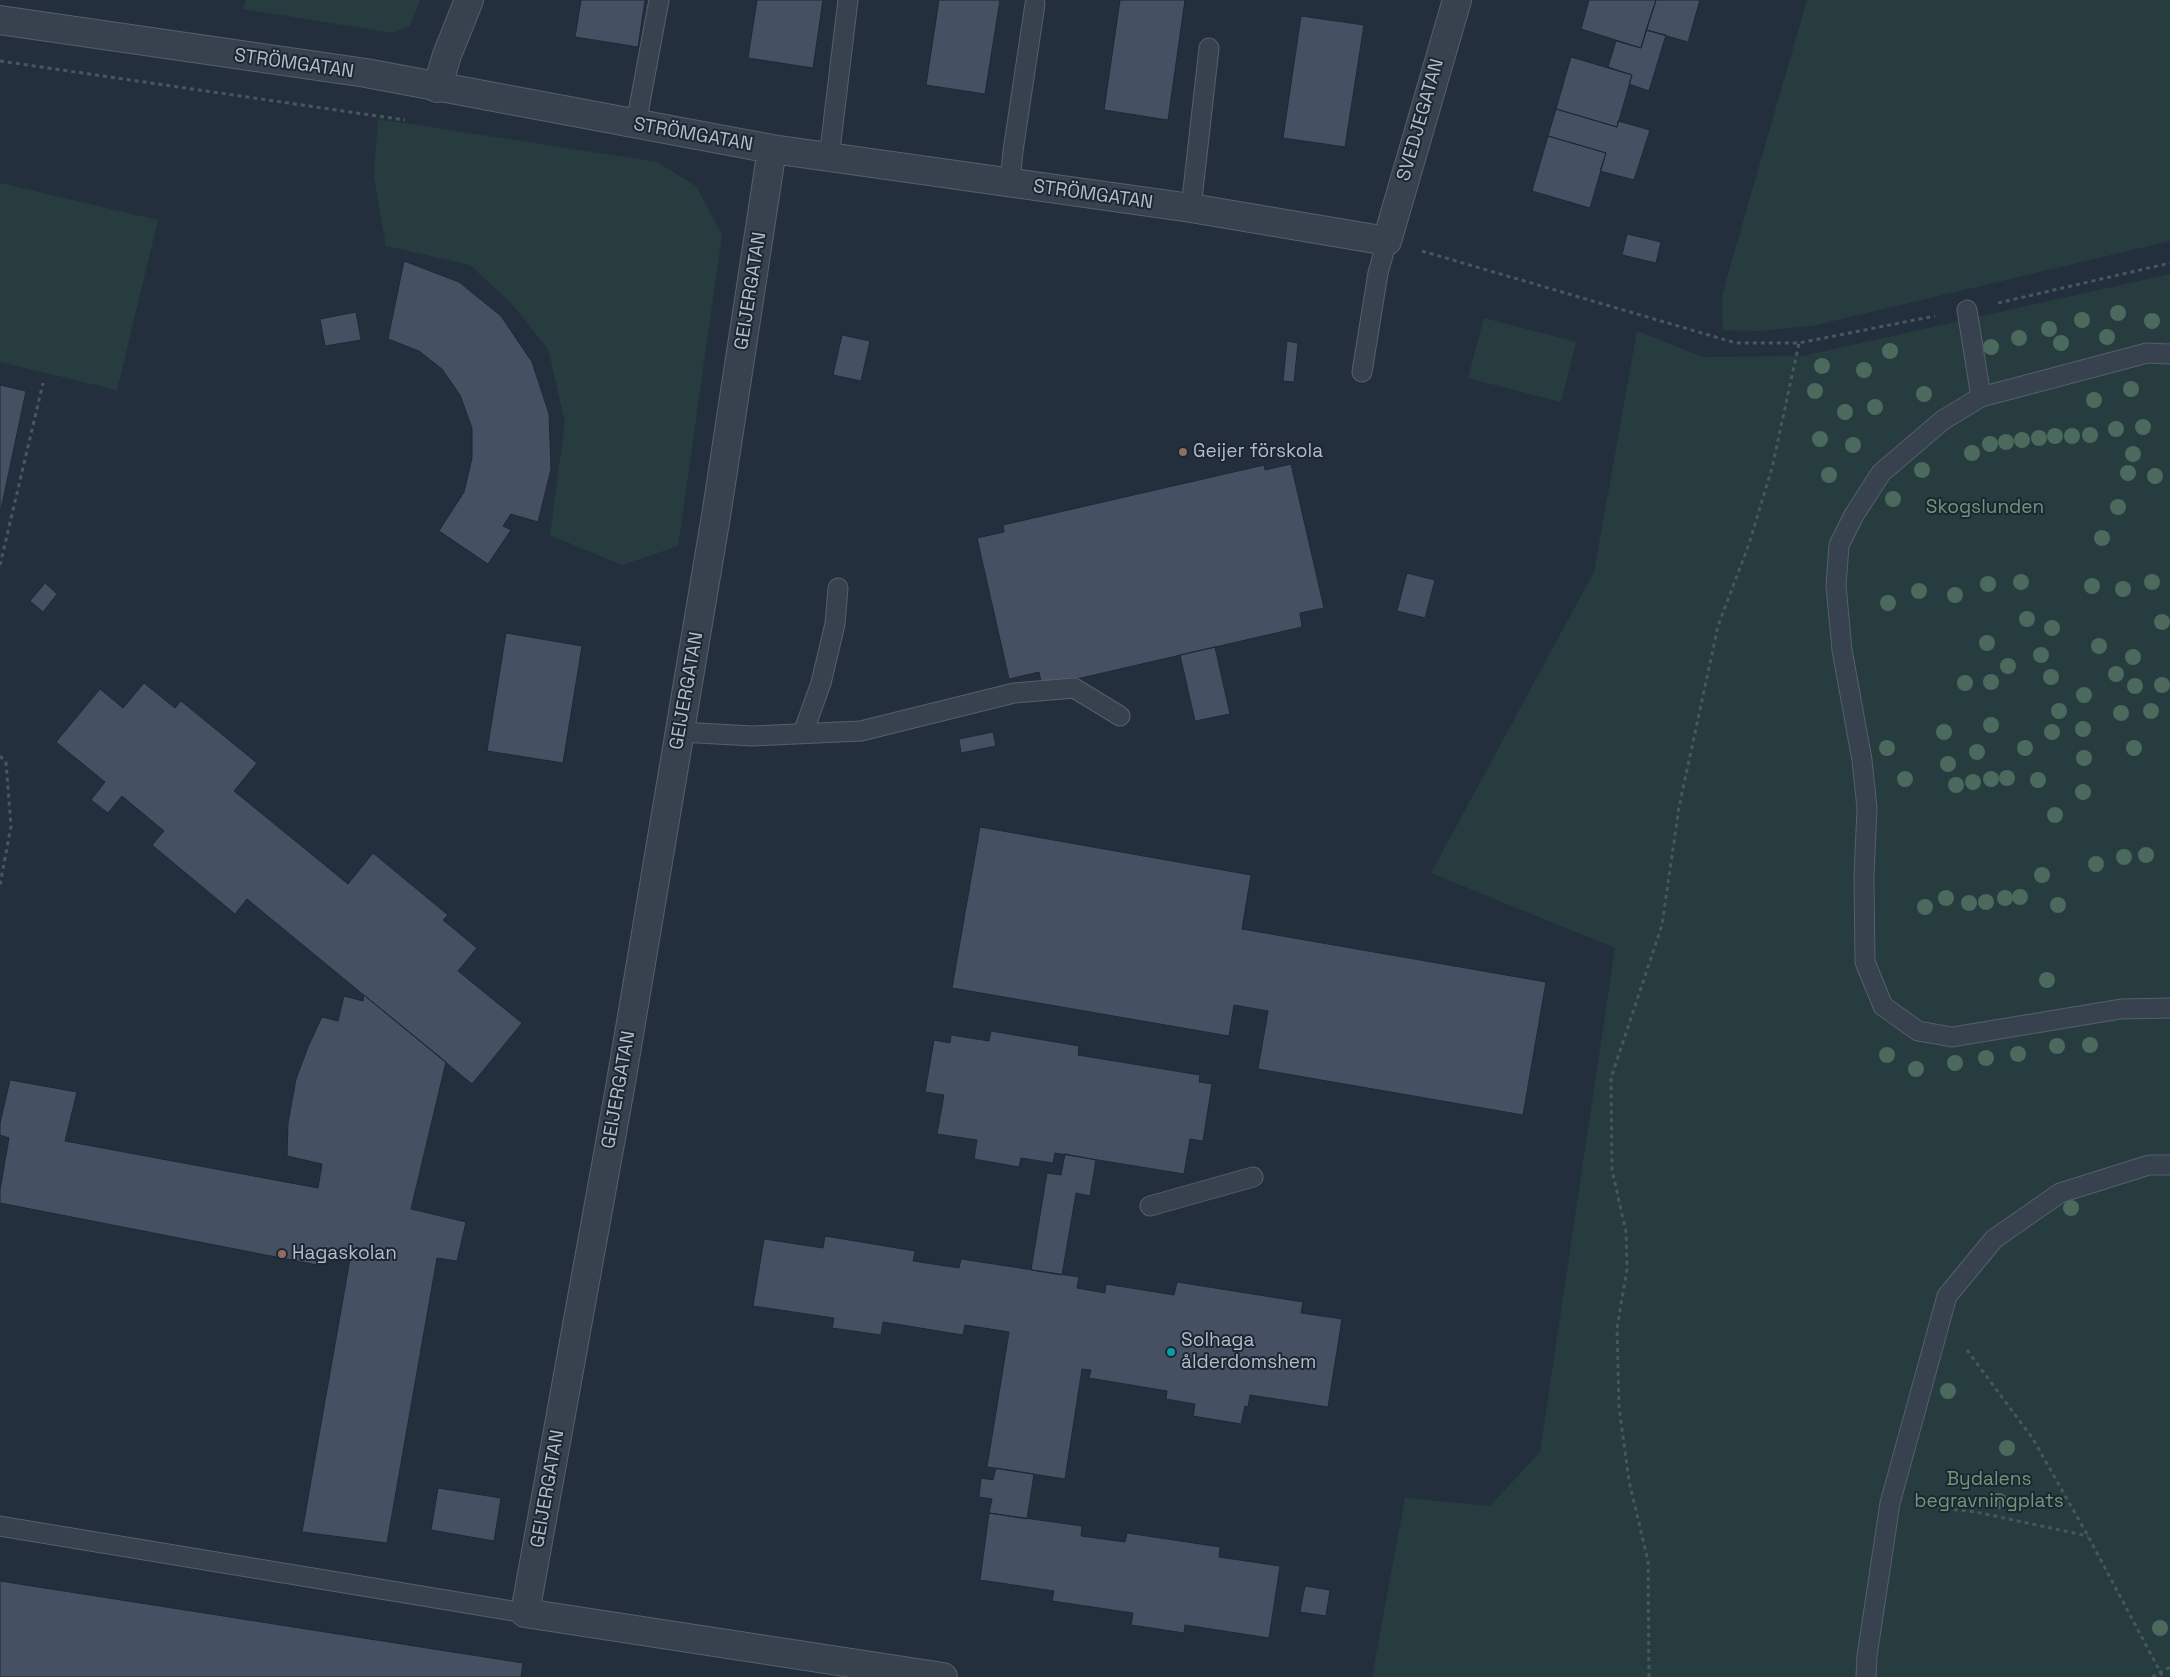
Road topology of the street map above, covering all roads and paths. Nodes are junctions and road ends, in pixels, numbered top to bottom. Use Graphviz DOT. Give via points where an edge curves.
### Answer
graph roads {
  1 [pos="469,0"];
  2 [pos="659,0"];
  3 [pos="848,0"];
  4 [pos="1457,0"];
  5 [pos="1035,4"];
  6 [pos="0,20"];
  7 [pos="1209,48"];
  8 [pos="437,88"];
  9 [pos="636,124"];
  10 [pos="772,149"];
  11 [pos="829,158"];
  12 [pos="1010,183"];
  13 [pos="1191,208"];
  14 [pos="1387,241"];
  15 [pos="2170,263"];
  16 [pos="1967,310"];
  17 [pos="1799,343"];
  18 [pos="2170,354"];
  19 [pos="1362,372"];
  20 [pos="43,383"];
  21 [pos="1981,397"];
  22 [pos="0,565"];
  23 [pos="838,588"];
  24 [pos="1120,716"];
  25 [pos="680,732"];
  26 [pos="803,733"];
  27 [pos="0,756"];
  28 [pos="0,884"];
  29 [pos="2170,1008"];
  30 [pos="2170,1164"];
  31 [pos="1253,1177"];
  32 [pos="1150,1206"];
  33 [pos="1941,1315"];
  34 [pos="1890,1503"];
  35 [pos="0,1526"];
  36 [pos="2088,1536"];
  37 [pos="525,1613"];
  38 [pos="2170,1667"];
  39 [pos="2162,1672"];
  40 [pos="943,1677"];
  41 [pos="1649,1677"];
  42 [pos="1866,1677"];
  43 [pos="2152,1677"];
  44 [pos="2164,1677"];
  1 -- 8 [label="street"];
  2 -- 9 [label="lane"];
  3 -- 11 [label="lane"];
  4 -- 14 [label="street, SVEDJEGATAN"];
  5 -- 12 [label="lane"];
  6 -- 8 [label="street, STRÖMGATAN" via="366,73"];
  7 -- 13 [label="lane"];
  8 -- 9 [label="street, STRÖMGATAN"];
  9 -- 10 [label="street, STRÖMGATAN"];
  10 -- 11 [label="street, STRÖMGATAN"];
  10 -- 25 [label="street, GEIJERGATAN"];
  11 -- 12 [label="street, STRÖMGATAN"];
  12 -- 13 [label="street, STRÖMGATAN"];
  13 -- 14 [label="street, STRÖMGATAN"];
  14 -- 17 [label="path" via="1736,343"];
  14 -- 19 [label="lane" via="1378,273"];
  15 -- 16 [label="path"];
  16 -- 17 [label="path"];
  16 -- 21 [label="lane"];
  17 -- 41 [label="path" via="1772,468 1749,544 1718,626 1679,808 1662,925 1611,1078 1612,1170 1626,1232 1627,1269 1617,1328 1619,1407 1629,1481 1648,1560"];
  18 -- 21 [label="lane" via="2147,353"];
  20 -- 22 [label="path"];
  21 -- 29 [label="lane" via="1943,420 1881,473 1839,545 1836,586 1842,650 1862,760 1867,808 1864,962 1883,1006 1918,1031 1952,1037 2121,1009"];
  23 -- 26 [label="lane" via="821,683"];
  24 -- 26 [label="lane" via="1074,688 1014,694 861,731"];
  25 -- 26 [label="lane" via="752,736"];
  25 -- 37 [label="street, GEIJERGATAN" via="620,1088"];
  27 -- 28 [label="path" via="6,763 10,826"];
  30 -- 33 [label="lane" via="2149,1165 2060,1193 1994,1239 1946,1296"];
  31 -- 32 [label="lane"];
  33 -- 34 [label="lane"];
  33 -- 36 [label="path" via="2033,1439"];
  34 -- 36 [label="path" via="1976,1512"];
  34 -- 42 [label="lane" via="1866,1656"];
  35 -- 37 [label="lane"];
  36 -- 39 [label="path"];
  37 -- 40 [label="street"];
  38 -- 39 [label="path"];
  39 -- 43 [label="path"];
  39 -- 44 [label="path"];
}
